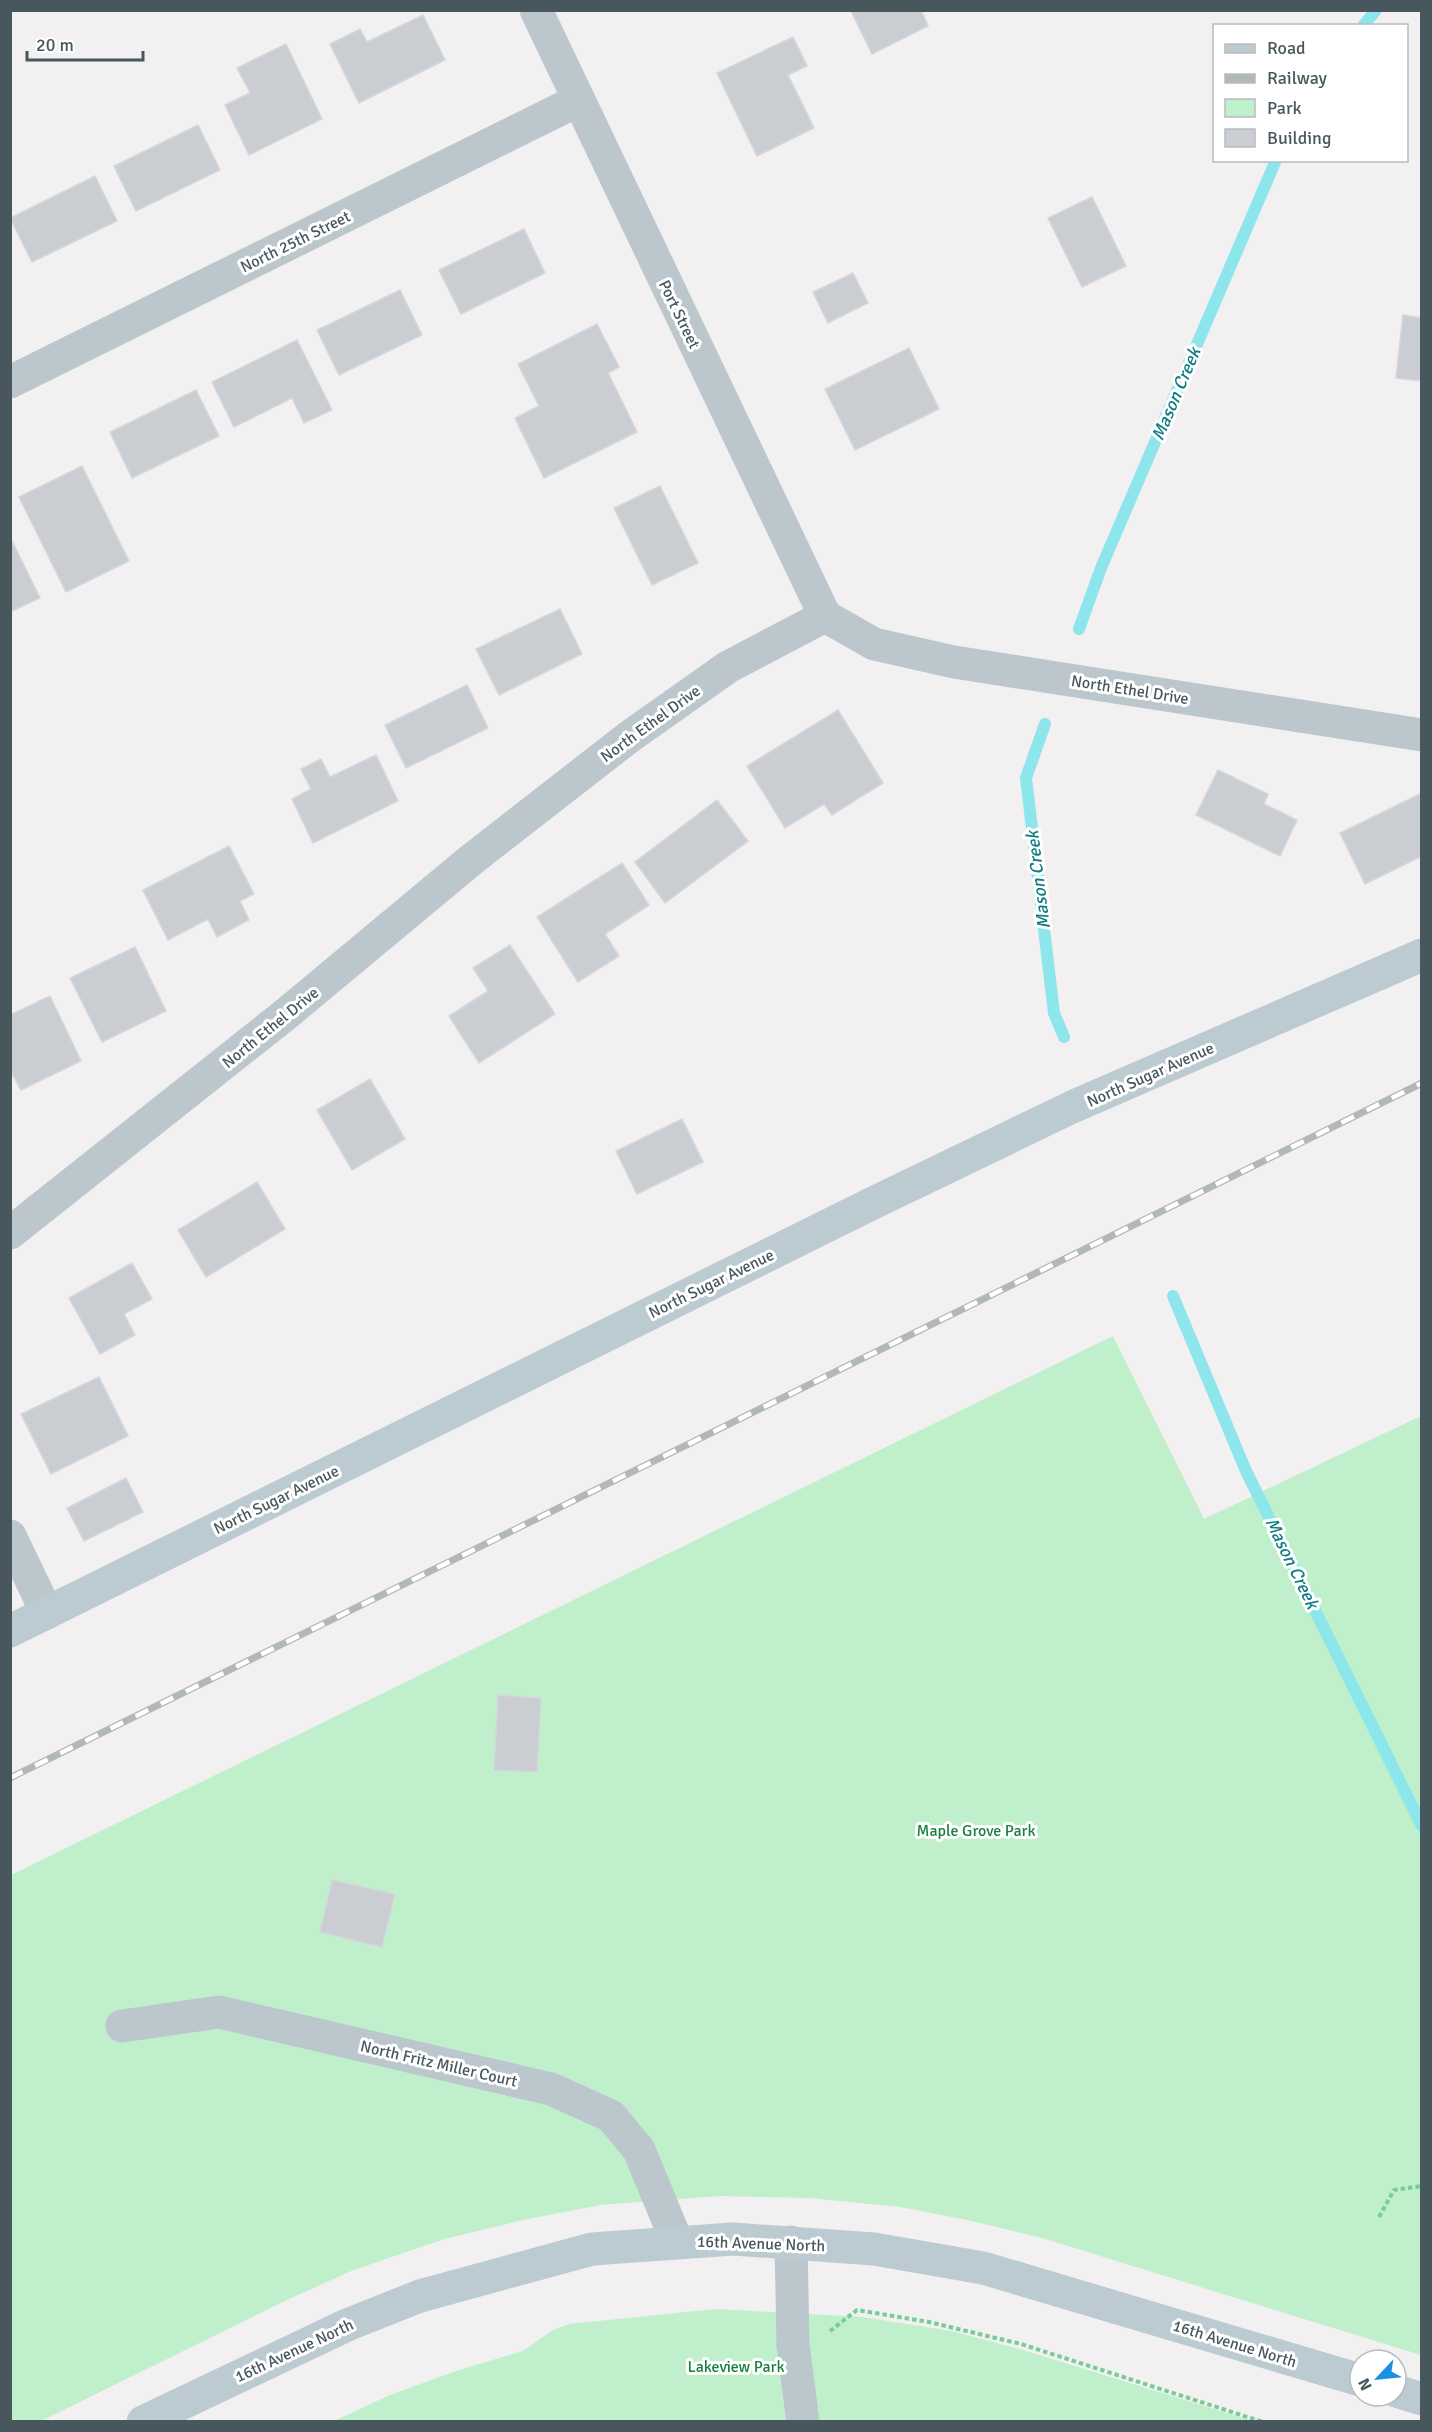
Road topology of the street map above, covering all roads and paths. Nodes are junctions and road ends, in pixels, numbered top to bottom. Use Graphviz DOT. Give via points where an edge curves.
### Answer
graph roads {
  1 [pos="536,10"];
  2 [pos="579,100"];
  3 [pos="10,381"];
  4 [pos="825,616"];
  5 [pos="1422,735"];
  6 [pos="1422,955"];
  7 [pos="10,1233"];
  8 [pos="10,1536"];
  9 [pos="47,1613"];
  10 [pos="10,1631"];
  11 [pos="122,2026"];
  12 [pos="1422,2186"];
  13 [pos="1379,2217"];
  14 [pos="677,2242"];
  15 [pos="791,2242"];
  16 [pos="828,2332"];
  17 [pos="1348,2376"];
  18 [pos="142,2421"];
  19 [pos="803,2421"];
  20 [pos="1263,2421"];
  1 -- 2 [label="street, Port Street"];
  2 -- 3 [label="street, North 25th Street"];
  2 -- 4 [label="street, Port Street"];
  4 -- 5 [label="street, North Ethel Drive" via="874,644 954,662"];
  4 -- 7 [label="street, North Ethel Drive" via="728,667 630,736"];
  6 -- 9 [label="street, North Sugar Avenue" via="1072,1107"];
  8 -- 9 [label="street"];
  9 -- 10 [label="street, North Sugar Avenue"];
  11 -- 14 [label="street, North Fritz Miller Court" via="219,2013 551,2089 611,2116 639,2150"];
  12 -- 13 [label="path" via="1394,2190"];
  14 -- 15 [label="street, 16th Avenue North"];
  14 -- 18 [label="street, 16th Avenue North" via="592,2249 420,2296 347,2325"];
  15 -- 17 [label="street, 16th Avenue North" via="874,2249 983,2268"];
  15 -- 19 [label="street" via="793,2345"];
  16 -- 20 [label="path" via="857,2310 929,2322 1021,2344"];
}
